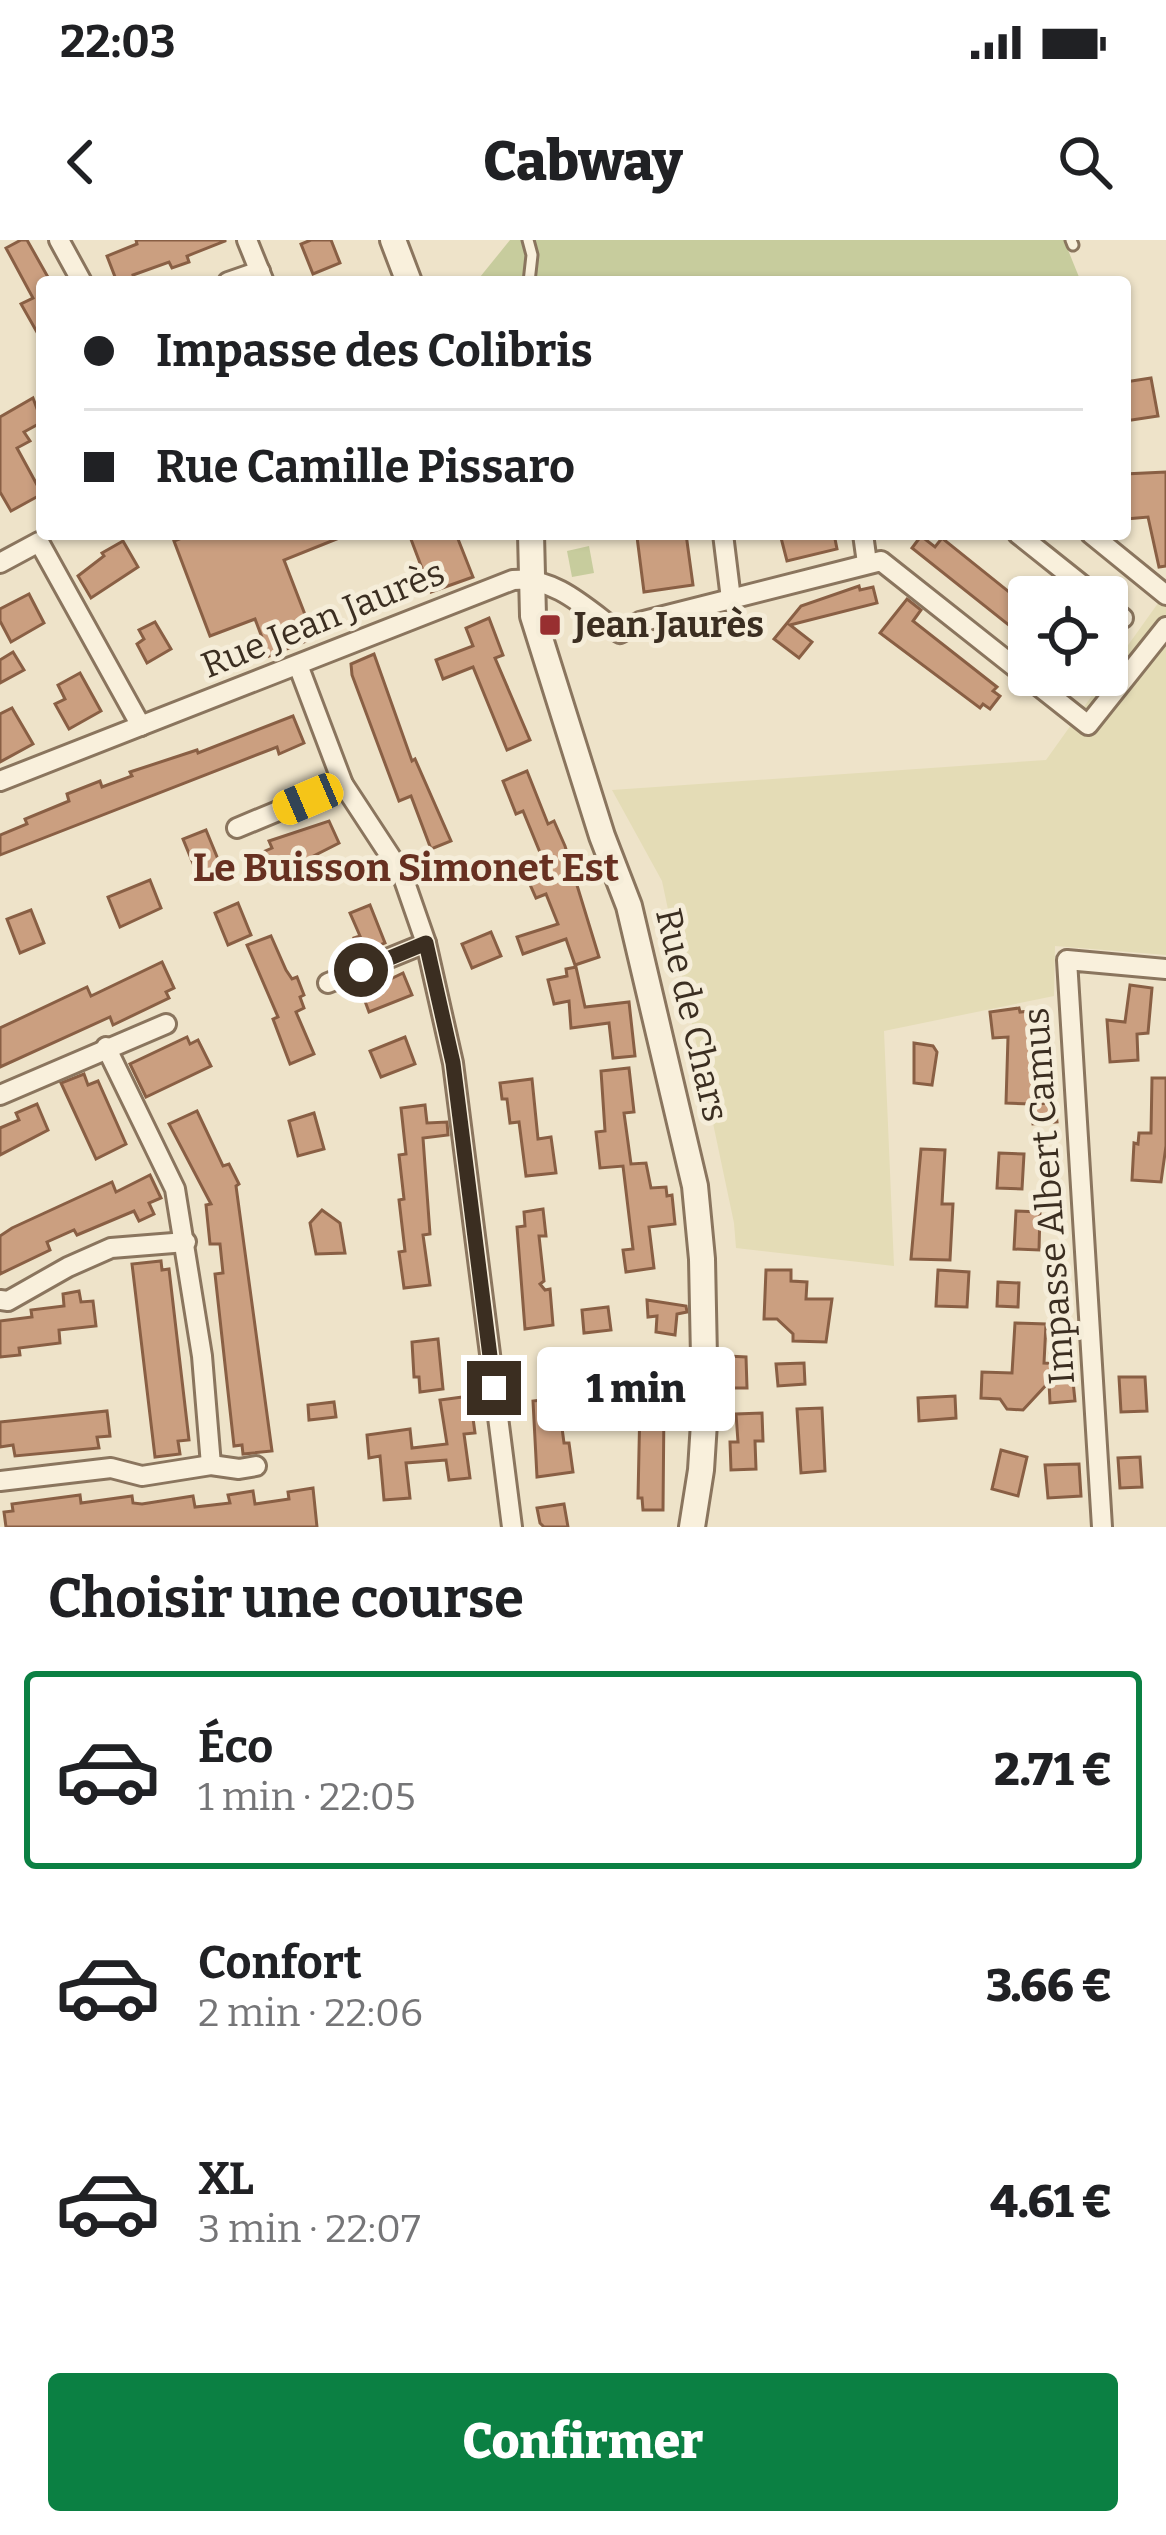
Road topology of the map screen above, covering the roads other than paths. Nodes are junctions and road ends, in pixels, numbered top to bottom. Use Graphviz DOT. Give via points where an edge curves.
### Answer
graph roads {
  1 [pos="59,240"];
  2 [pos="247,240"];
  3 [pos="393,240"];
  4 [pos="528,240"];
  5 [pos="79,276"];
  6 [pos="261,276"];
  7 [pos="407,276"];
  8 [pos="530,276"];
  9 [pos="42,540"];
  10 [pos="47,540"];
  11 [pos="531,540"];
  12 [pos="724,540"];
  13 [pos="864,540"];
  14 [pos="1026,540"];
  15 [pos="1098,540"];
  16 [pos="0,563"];
  17 [pos="867,563"];
  18 [pos="1071,576"];
  19 [pos="530,578"];
  20 [pos="1166,595"];
  21 [pos="731,599"];
  22 [pos="1166,627"];
  23 [pos="298,665"];
  24 [pos="141,726"];
  25 [pos="0,781"];
  26 [pos="343,784"];
  27 [pos="237,828"];
  28 [pos="426,943"];
  29 [pos="1166,970"];
  30 [pos="328,982"];
  31 [pos="166,1024"];
  32 [pos="106,1047"];
  33 [pos="0,1095"];
  34 [pos="186,1242"];
  35 [pos="0,1300"];
  36 [pos="211,1466"];
  37 [pos="256,1466"];
  38 [pos="0,1480"];
  39 [pos="512,1527"];
  40 [pos="692,1527"];
  41 [pos="1102,1527"];
  1 -- 5 [label="street"];
  2 -- 6 [label="street"];
  3 -- 7 [label="street"];
  4 -- 8 [label="lane"];
  9 -- 16 [label="street"];
  10 -- 24 [label="street"];
  11 -- 19 [label="street, Rue de Chars"];
  12 -- 21 [label="street"];
  13 -- 17 [label="street"];
  14 -- 18 [label="street"];
  15 -- 20 [label="street"];
  17 -- 21 [label="street"];
  17 -- 22 [label="street" via="890,566 1088,725"];
  19 -- 21 [label="street" via="620,634"];
  19 -- 23 [label="street, Rue Jean Jaurès"];
  19 -- 40 [label="street, Rue de Chars" via="533,616 629,906 695,1186 705,1407"];
  23 -- 24 [label="street, Rue Jean Jaurès"];
  23 -- 26 [label="street"];
  24 -- 25 [label="street, Rue Jean Jaurès"];
  26 -- 27 [label="street"];
  26 -- 28 [label="street" via="402,874"];
  28 -- 30 [label="street"];
  28 -- 39 [label="street" via="453,1063"];
  29 -- 41 [label="street, Impasse Albert Camus" via="1067,960"];
  31 -- 32 [label="street"];
  32 -- 33 [label="street"];
  32 -- 34 [label="street" via="175,1189"];
  34 -- 35 [label="street" via="111,1248"];
  34 -- 36 [label="street"];
  36 -- 37 [label="street"];
  36 -- 38 [label="street"];
}
